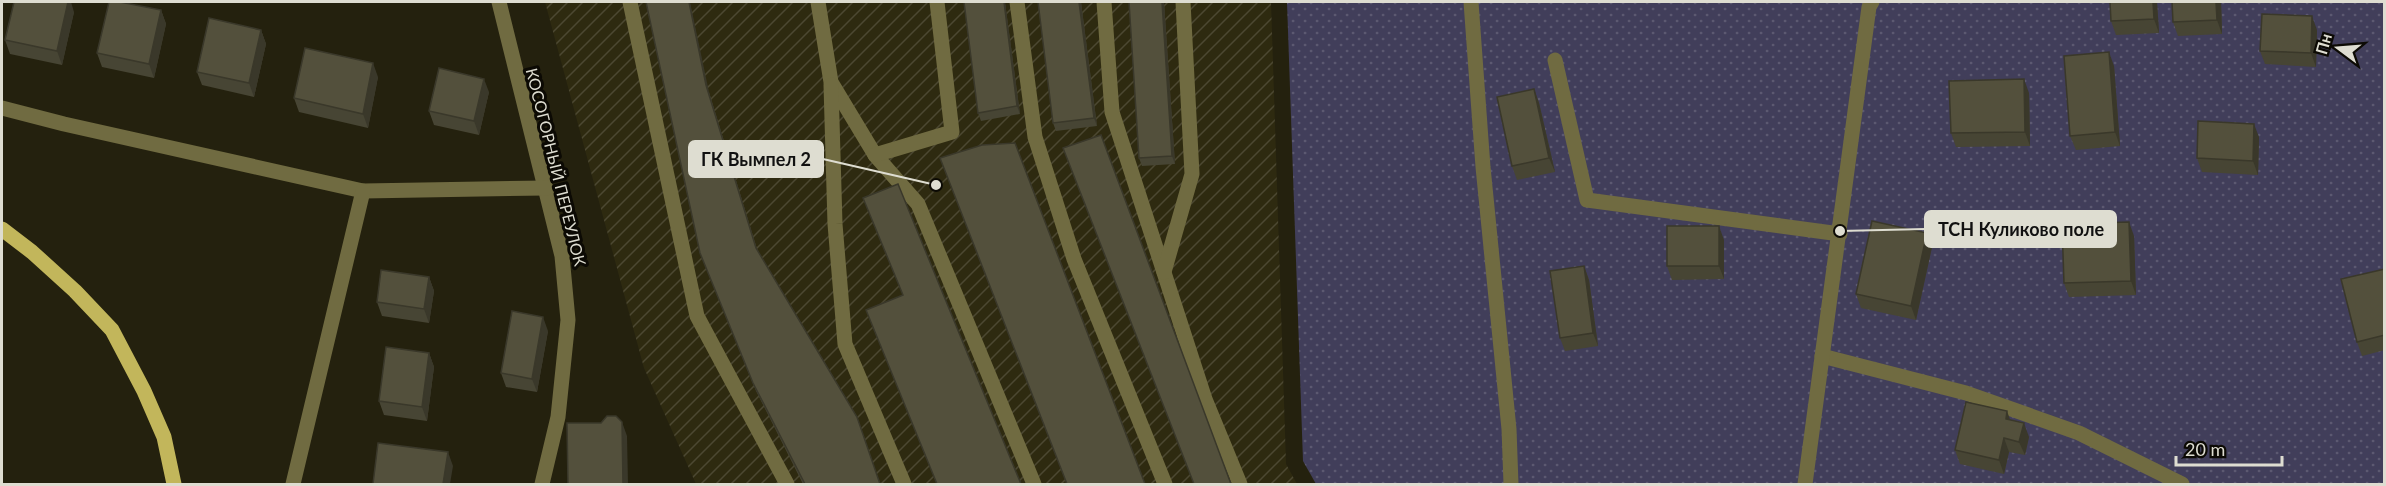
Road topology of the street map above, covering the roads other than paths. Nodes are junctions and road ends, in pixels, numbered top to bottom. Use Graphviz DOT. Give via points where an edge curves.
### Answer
graph roads {
  1 [pos="499,2"];
  2 [pos="630,2"];
  3 [pos="818,2"];
  4 [pos="937,2"];
  5 [pos="1017,2"];
  6 [pos="1104,2"];
  7 [pos="1183,2"];
  8 [pos="1471,2"];
  9 [pos="1872,2"];
  10 [pos="1555,60"];
  11 [pos="831,82"];
  12 [pos="2,108"];
  13 [pos="875,155"];
  14 [pos="546,188"];
  15 [pos="363,190"];
  16 [pos="2,229"];
  17 [pos="1840,234"];
  18 [pos="1164,272"];
  19 [pos="1822,356"];
  20 [pos="174,484"];
  21 [pos="293,484"];
  22 [pos="542,484"];
  23 [pos="787,484"];
  24 [pos="904,484"];
  25 [pos="1034,484"];
  26 [pos="1165,484"];
  27 [pos="1240,484"];
  28 [pos="1511,484"];
  29 [pos="1805,484"];
  30 [pos="2182,484"];
  1 -- 14 [label="street, КОСОГОРНЫЙ ПЕРЕУЛОК"];
  2 -- 23 [label="street" via="697,316"];
  3 -- 11 [label="street"];
  4 -- 13 [label="street" via="952,132"];
  5 -- 26 [label="street" via="1035,138 1074,258"];
  6 -- 18 [label="street" via="1112,112"];
  7 -- 18 [label="street" via="1192,174"];
  8 -- 28 [label="street"];
  9 -- 17 [label="street"];
  10 -- 17 [label="street" via="1587,200"];
  11 -- 13 [label="street"];
  11 -- 24 [label="street" via="835,225 845,344"];
  12 -- 15 [label="street"];
  13 -- 25 [label="street" via="918,204"];
  14 -- 15 [label="street"];
  14 -- 22 [label="street, КОСОГОРНЫЙ ПЕРЕУЛОК" via="562,256 568,320 558,417"];
  15 -- 21 [label="street"];
  16 -- 20 [label="main road" via="75,291 112,330 164,437"];
  17 -- 19 [label="street"];
  18 -- 27 [label="street" via="1205,399"];
  19 -- 29 [label="street"];
  19 -- 30 [label="street" via="1966,393 2079,433"];
}
